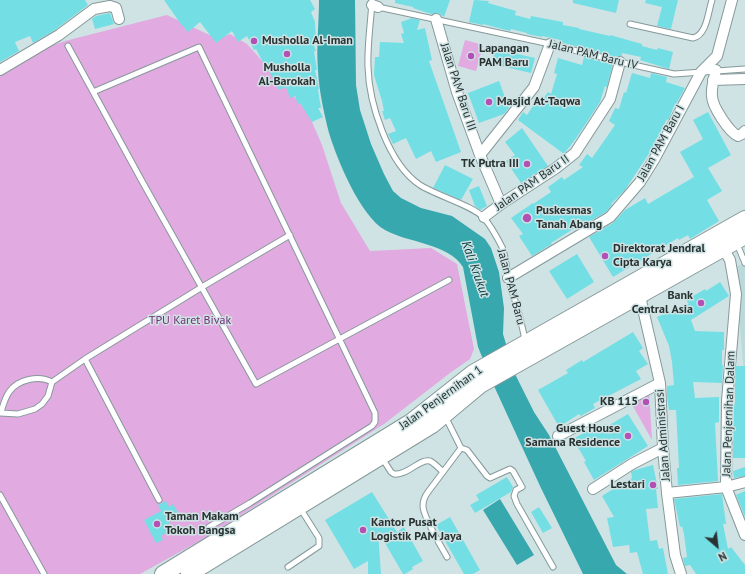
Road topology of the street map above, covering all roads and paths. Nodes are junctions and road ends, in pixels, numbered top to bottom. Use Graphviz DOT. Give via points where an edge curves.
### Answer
graph roads {
  1 [pos="712,0"];
  2 [pos="732,0"];
  3 [pos="374,4"];
  4 [pos="91,5"];
  5 [pos="119,19"];
  6 [pos="436,19"];
  7 [pos="630,24"];
  8 [pos="550,44"];
  9 [pos="68,46"];
  10 [pos="620,62"];
  11 [pos="745,69"];
  12 [pos="0,70"];
  13 [pos="701,72"];
  14 [pos="714,75"];
  15 [pos="745,79"];
  16 [pos="93,92"];
  17 [pos="745,131"];
  18 [pos="480,155"];
  19 [pos="501,204"];
  20 [pos="484,217"];
  21 [pos="290,235"];
  22 [pos="737,235"];
  23 [pos="745,263"];
  24 [pos="508,278"];
  25 [pos="449,280"];
  26 [pos="202,287"];
  27 [pos="640,296"];
  28 [pos="340,339"];
  29 [pos="521,352"];
  30 [pos="85,358"];
  31 [pos="477,379"];
  32 [pos="52,382"];
  33 [pos="660,384"];
  34 [pos="1,413"];
  35 [pos="445,415"];
  36 [pos="558,436"];
  37 [pos="461,448"];
  38 [pos="663,448"];
  39 [pos="381,456"];
  40 [pos="442,471"];
  41 [pos="745,482"];
  42 [pos="726,487"];
  43 [pos="592,489"];
  44 [pos="667,493"];
  45 [pos="0,495"];
  46 [pos="160,500"];
  47 [pos="299,506"];
  48 [pos="209,527"];
  49 [pos="745,535"];
  50 [pos="206,555"];
  51 [pos="447,557"];
  52 [pos="288,567"];
  53 [pos="553,567"];
  54 [pos="190,568"];
  55 [pos="44,574"];
  56 [pos="163,574"];
  57 [pos="681,574"];
  1 -- 7 [label="lane" via="702,33 698,37"];
  2 -- 13 [label="street, Jalan PAM Baru I" via="717,56"];
  3 -- 6 [label="lane, Jalan PAM Baru IV"];
  3 -- 20 [label="lane, Jalan PAM Baru" via="368,67 376,115 398,163 420,185"];
  4 -- 5 [label="street" via="116,8"];
  4 -- 12 [label="street" via="59,35"];
  6 -- 8 [label="lane, Jalan PAM Baru IV"];
  6 -- 18 [label="street, Jalan PAM Baru III"];
  8 -- 10 [label="lane, Jalan PAM Baru IV"];
  8 -- 18 [label="street, Jalan PAM Baru III" via="534,87"];
  9 -- 16 [label="lane"];
  10 -- 13 [label="lane, Jalan PAM Baru IV" via="674,74"];
  10 -- 19 [label="street, Jalan PAM Baru II" via="610,99 575,153"];
  11 -- 14 [label="lane, Jalan PAM Baru IV"];
  13 -- 14 [label="lane, Jalan PAM Baru IV"];
  13 -- 24 [label="street, Jalan PAM Baru I" via="640,182 610,217"];
  14 -- 15 [label="street"];
  14 -- 17 [label="street" via="712,97 721,116 734,134 738,136"];
  16 -- 21 [label="lane" via="199,47"];
  16 -- 26 [label="lane"];
  18 -- 19 [label="street, Jalan PAM Baru III"];
  19 -- 20 [label="street, Jalan PAM Baru II"];
  20 -- 24 [label="lane, Jalan PAM Baru" via="502,247"];
  21 -- 26 [label="lane"];
  21 -- 28 [label="lane"];
  22 -- 23 [label="lane"];
  22 -- 27 [label="main road, Jalan Penjernihan 1"];
  22 -- 29 [label="main road, Jalan Penjernihan 1"];
  22 -- 42 [label="street, Jalan Penjernihan Dalam" via="730,260 736,294 727,401 730,418"];
  24 -- 29 [label="lane, Jalan PAM Baru"];
  25 -- 28 [label="lane"];
  26 -- 28 [label="lane" via="256,384"];
  26 -- 30 [label="lane"];
  27 -- 29 [label="main road, Jalan Penjernihan 1"];
  27 -- 33 [label="street, Jalan Administrasi"];
  28 -- 48 [label="lane" via="375,413 375,422"];
  29 -- 31 [label="main road, Jalan Penjernihan 1"];
  30 -- 32 [label="lane"];
  30 -- 46 [label="lane"];
  31 -- 35 [label="main road, Jalan Penjernihan 1"];
  31 -- 50 [label="main road, Jalan Penjernihan 1"];
  32 -- 34 [label="lane" via="48,396 36,409 18,414"];
  32 -- 34 [label="lane" via="46,378 37,378 10,390"];
  33 -- 36 [label="street"];
  33 -- 38 [label="street, Jalan Administrasi"];
  35 -- 37 [label="lane"];
  35 -- 39 [label="main road, Jalan Penjernihan 1"];
  37 -- 40 [label="lane"];
  37 -- 53 [label="lane" via="467,450 490,478 510,469 512,471 522,487 516,490 516,504"];
  38 -- 43 [label="street"];
  38 -- 44 [label="street, Jalan Administrasi"];
  39 -- 40 [label="lane" via="394,474 404,473 427,461"];
  39 -- 47 [label="main road, Jalan Penjernihan 1"];
  40 -- 51 [label="lane" via="424,497 423,507"];
  41 -- 42 [label="street"];
  42 -- 44 [label="street, Jalan Penjernihan Dalam"];
  42 -- 49 [label="street, Jalan Penjernihan Dalam"];
  44 -- 57 [label="street, Jalan Administrasi" via="675,555"];
  45 -- 55 [label="lane"];
  47 -- 50 [label="main road, Jalan Penjernihan 1"];
  47 -- 52 [label="lane" via="320,542 319,546"];
  50 -- 54 [label="main road, Jalan Penjernihan 1"];
  54 -- 56 [label="main road, Jalan Penjernihan 1"];
}
